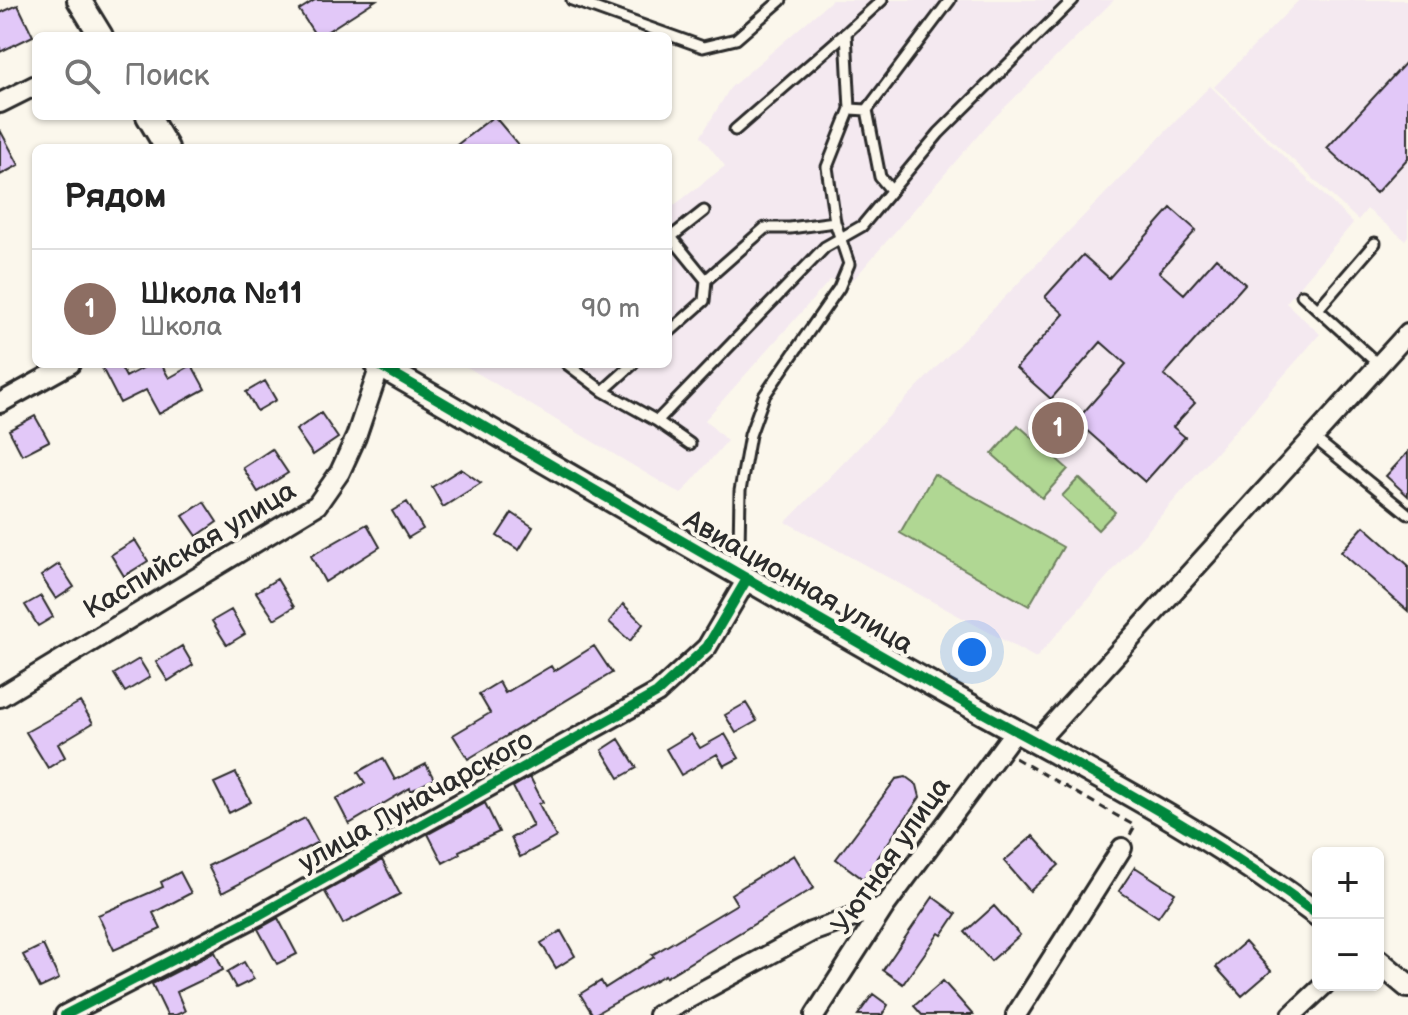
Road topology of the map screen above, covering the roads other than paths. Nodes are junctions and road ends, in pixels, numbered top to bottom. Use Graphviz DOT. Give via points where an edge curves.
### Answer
graph roads {
  1 [pos="79,0"];
  2 [pos="572,0"];
  3 [pos="781,0"];
  4 [pos="882,0"];
  5 [pos="950,0"];
  6 [pos="1073,0"];
  7 [pos="99,32"];
  8 [pos="661,32"];
  9 [pos="846,33"];
  10 [pos="672,36"];
  11 [pos="32,87"];
  12 [pos="0,103"];
  13 [pos="850,109"];
  14 [pos="867,110"];
  15 [pos="150,120"];
  16 [pos="735,130"];
  17 [pos="165,144"];
  18 [pos="891,190"];
  19 [pos="704,211"];
  20 [pos="835,222"];
  21 [pos="672,236"];
  22 [pos="672,238"];
  23 [pos="840,239"];
  24 [pos="1375,243"];
  25 [pos="706,280"];
  26 [pos="1302,295"];
  27 [pos="1318,309"];
  28 [pos="672,327"];
  29 [pos="1408,333"];
  30 [pos="1379,365"];
  31 [pos="63,368"];
  32 [pos="378,368"];
  33 [pos="384,368"];
  34 [pos="572,368"];
  35 [pos="629,368"];
  36 [pos="603,391"];
  37 [pos="0,403"];
  38 [pos="657,421"];
  39 [pos="1313,437"];
  40 [pos="690,444"];
  41 [pos="1408,514"];
  42 [pos="739,575"];
  43 [pos="0,697"];
  44 [pos="1015,731"];
  45 [pos="1036,743"];
  46 [pos="1122,848"];
  47 [pos="885,906"];
  48 [pos="1312,911"];
  49 [pos="1384,966"];
  50 [pos="1408,986"];
  51 [pos="1318,991"];
  52 [pos="65,1015"];
  53 [pos="658,1015"];
  54 [pos="815,1015"];
  55 [pos="1016,1015"];
  56 [pos="1292,1015"];
  1 -- 7 [label="street"];
  2 -- 8 [label="lane"];
  3 -- 10 [label="lane" via="736,39 703,47"];
  4 -- 9 [label="lane"];
  5 -- 14 [label="lane"];
  6 -- 18 [label="lane" via="939,133"];
  9 -- 13 [label="lane"];
  9 -- 16 [label="lane"];
  11 -- 12 [label="street"];
  13 -- 14 [label="lane"];
  13 -- 20 [label="lane" via="827,167"];
  14 -- 18 [label="lane" via="880,177"];
  15 -- 17 [label="street"];
  18 -- 23 [label="lane" via="862,226"];
  19 -- 21 [label="lane"];
  20 -- 23 [label="lane"];
  20 -- 25 [label="lane" via="765,228"];
  22 -- 25 [label="lane"];
  23 -- 38 [label="lane" via="825,247"];
  23 -- 42 [label="lane" via="849,264 839,288 764,396 750,435 740,491"];
  24 -- 27 [label="lane"];
  25 -- 28 [label="lane" via="704,301"];
  26 -- 27 [label="lane"];
  27 -- 30 [label="lane"];
  29 -- 30 [label="street"];
  30 -- 39 [label="street"];
  31 -- 37 [label="street"];
  32 -- 43 [label="street, Каспийская улица" via="356,437 317,505"];
  33 -- 42 [label="street, Авиационная улица"];
  34 -- 36 [label="lane"];
  35 -- 36 [label="lane"];
  36 -- 38 [label="lane"];
  38 -- 40 [label="lane"];
  39 -- 41 [label="lane"];
  39 -- 45 [label="street"];
  42 -- 44 [label="street, Авиационная улица"];
  42 -- 52 [label="street, улица Луначарского" via="707,647 657,693 259,915"];
  44 -- 45 [label="street, Авиационная улица"];
  44 -- 47 [label="street, Уютная улица"];
  45 -- 48 [label="street, Авиационная улица" via="1221,848"];
  46 -- 55 [label="street"];
  47 -- 53 [label="street" via="811,932"];
  47 -- 54 [label="street, Уютная улица"];
  49 -- 50 [label="street"];
  51 -- 56 [label="street"];
}
